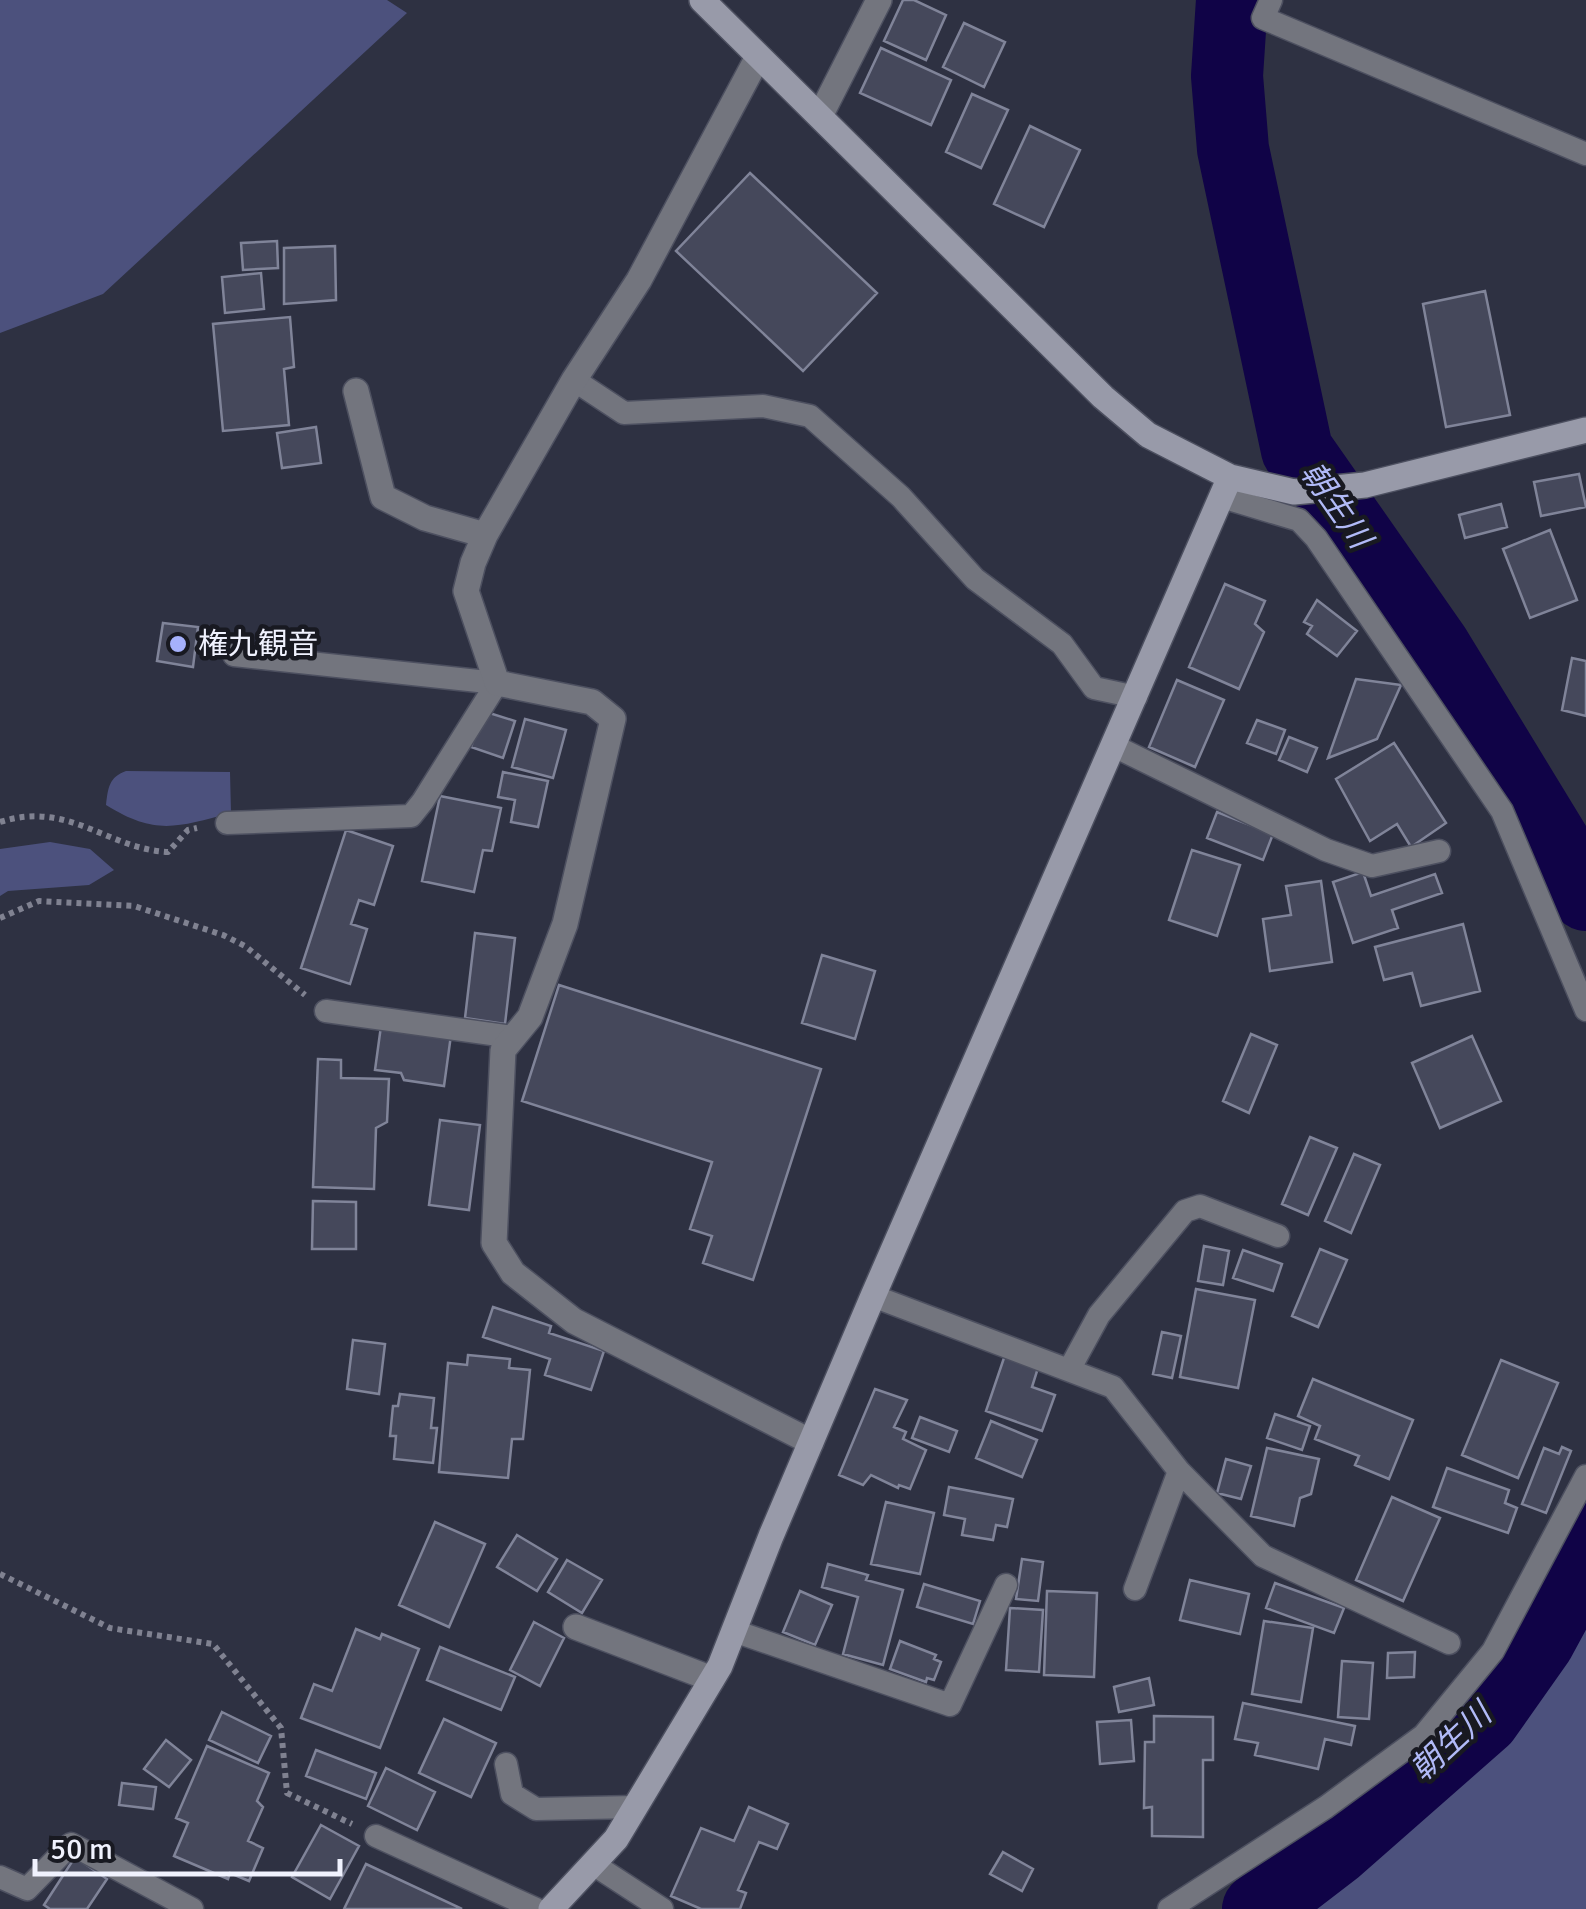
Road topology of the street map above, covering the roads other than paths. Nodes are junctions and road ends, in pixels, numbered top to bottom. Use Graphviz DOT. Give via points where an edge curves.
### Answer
graph roads {
  1 [pos="702,0"];
  2 [pos="879,0"];
  3 [pos="1272,0"];
  4 [pos="758,58"];
  5 [pos="820,116"];
  6 [pos="1586,154"];
  7 [pos="574,380"];
  8 [pos="356,391"];
  9 [pos="1586,430"];
  10 [pos="1226,487"];
  11 [pos="485,535"];
  12 [pos="234,655"];
  13 [pos="497,682"];
  14 [pos="1136,697"];
  15 [pos="1114,746"];
  16 [pos="227,823"];
  17 [pos="1439,852"];
  18 [pos="1586,1010"];
  19 [pos="326,1011"];
  20 [pos="513,1037"];
  21 [pos="1278,1236"];
  22 [pos="874,1296"];
  23 [pos="1069,1370"];
  24 [pos="810,1442"];
  25 [pos="1179,1471"];
  26 [pos="1586,1476"];
  27 [pos="1006,1585"];
  28 [pos="1135,1589"];
  29 [pos="576,1627"];
  30 [pos="734,1631"];
  31 [pos="1449,1643"];
  32 [pos="712,1679"];
  33 [pos="506,1764"];
  34 [pos="634,1808"];
  35 [pos="376,1836"];
  36 [pos="592,1864"];
  37 [pos="0,1876"];
  38 [pos="192,1909"];
  39 [pos="536,1909"];
  40 [pos="551,1909"];
  41 [pos="662,1909"];
  42 [pos="1169,1909"];
  1 -- 4 [label="street"];
  2 -- 5 [label="street"];
  3 -- 6 [label="lane" via="1264,18"];
  4 -- 5 [label="street"];
  4 -- 7 [label="street" via="639,280"];
  5 -- 10 [label="street" via="1103,397"];
  7 -- 11 [label="street"];
  7 -- 14 [label="lane" via="624,414 763,406 810,416 901,496 975,579 1062,644 1094,688"];
  8 -- 11 [label="street" via="384,496 425,518"];
  9 -- 10 [label="street" via="1366,485 1294,492"];
  10 -- 14 [label="street"];
  10 -- 18 [label="lane" via="1300,520 1316,538 1502,811"];
  11 -- 13 [label="street" via="466,591"];
  12 -- 13 [label="lane"];
  13 -- 16 [label="lane" via="411,816"];
  13 -- 20 [label="street" via="592,702 613,719 566,924 530,1017"];
  14 -- 15 [label="street"];
  15 -- 17 [label="lane" via="1372,866"];
  15 -- 22 [label="street"];
  19 -- 20 [label="lane"];
  20 -- 24 [label="street" via="503,1050 494,1243 513,1273 574,1321"];
  21 -- 23 [label="lane" via="1200,1206 1185,1211 1098,1315"];
  22 -- 23 [label="lane"];
  22 -- 24 [label="street"];
  23 -- 25 [label="lane" via="1114,1386"];
  24 -- 30 [label="street"];
  25 -- 28 [label="lane"];
  25 -- 31 [label="lane" via="1263,1556"];
  26 -- 42 [label="lane" via="1493,1651 1424,1734"];
  27 -- 30 [label="lane" via="950,1705"];
  29 -- 32 [label="street"];
  30 -- 32 [label="street"];
  32 -- 34 [label="street"];
  33 -- 34 [label="lane" via="512,1794 536,1809"];
  34 -- 36 [label="street"];
  35 -- 39 [label="lane"];
  36 -- 40 [label="street"];
  36 -- 41 [label="lane"];
  37 -- 38 [label="lane" via="27,1890 71,1844"];
}
